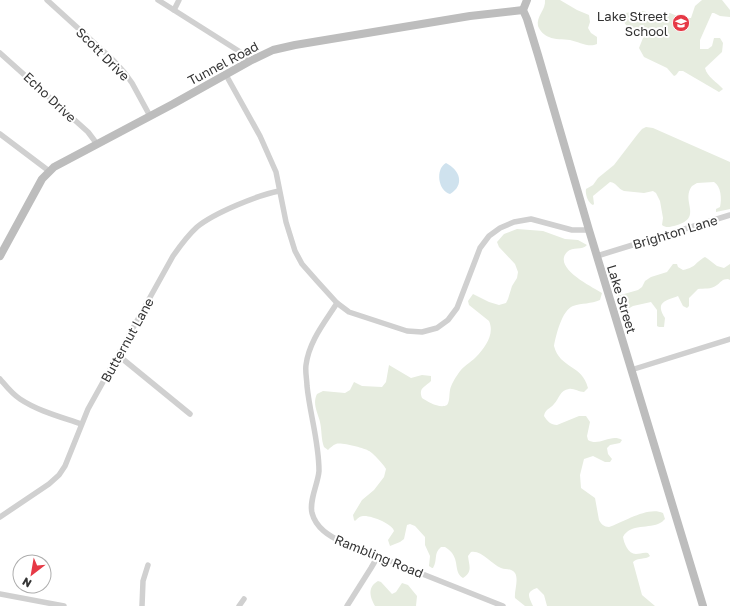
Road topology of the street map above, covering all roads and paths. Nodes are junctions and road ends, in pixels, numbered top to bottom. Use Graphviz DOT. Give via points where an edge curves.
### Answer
graph roads {
  1 [pos="47,0"];
  2 [pos="158,0"];
  3 [pos="179,0"];
  4 [pos="528,0"];
  5 [pos="174,10"];
  6 [pos="523,10"];
  7 [pos="0,52"];
  8 [pos="250,61"];
  9 [pos="226,75"];
  10 [pos="150,116"];
  11 [pos="0,134"];
  12 [pos="97,144"];
  13 [pos="50,171"];
  14 [pos="279,191"];
  15 [pos="730,215"];
  16 [pos="588,230"];
  17 [pos="0,256"];
  18 [pos="597,256"];
  19 [pos="337,303"];
  20 [pos="730,339"];
  21 [pos="119,356"];
  22 [pos="631,370"];
  23 [pos="0,379"];
  24 [pos="190,414"];
  25 [pos="82,424"];
  26 [pos="0,517"];
  27 [pos="378,556"];
  28 [pos="148,565"];
  29 [pos="0,594"];
  30 [pos="244,599"];
  31 [pos="64,606"];
  32 [pos="142,606"];
  33 [pos="239,606"];
  34 [pos="347,606"];
  35 [pos="503,606"];
  36 [pos="703,606"];
  1 -- 10 [label="street, Scott Drive" via="124,72"];
  2 -- 5 [label="street"];
  3 -- 5 [label="street"];
  4 -- 6 [label="street"];
  5 -- 8 [label="street" via="245,55"];
  6 -- 8 [label="street, Tunnel Road" via="295,45 273,50"];
  6 -- 16 [label="street, Lake Street"];
  7 -- 12 [label="street, Echo Drive" via="88,132"];
  8 -- 9 [label="street, Tunnel Road"];
  9 -- 10 [label="street, Tunnel Road"];
  9 -- 14 [label="street" via="268,153 276,172"];
  10 -- 12 [label="street, Tunnel Road"];
  11 -- 13 [label="street"];
  12 -- 13 [label="street, Tunnel Road"];
  13 -- 17 [label="street, Tunnel Road" via="42,179"];
  14 -- 19 [label="street" via="295,251 302,264"];
  14 -- 21 [label="street, Butternut Lane" via="209,218 185,238"];
  15 -- 18 [label="street, Brighton Lane"];
  16 -- 18 [label="street, Lake Street"];
  16 -- 19 [label="street" via="572,230 531,220 514,222 500,228 489,236 480,248 458,308 437,328 422,332 407,331 349,312"];
  18 -- 22 [label="street, Lake Street"];
  19 -- 27 [label="street, Rambling Road" via="313,341 305,366 319,472 312,512 327,535"];
  20 -- 22 [label="street"];
  21 -- 24 [label="street"];
  21 -- 25 [label="street, Butternut Lane"];
  22 -- 36 [label="street, Lake Street"];
  23 -- 25 [label="street" via="20,400"];
  25 -- 26 [label="street, Butternut Lane" via="59,475"];
  27 -- 34 [label="street"];
  27 -- 35 [label="street, Rambling Road"];
  28 -- 32 [label="street" via="143,581"];
  29 -- 31 [label="street"];
  30 -- 33 [label="street"];
}
